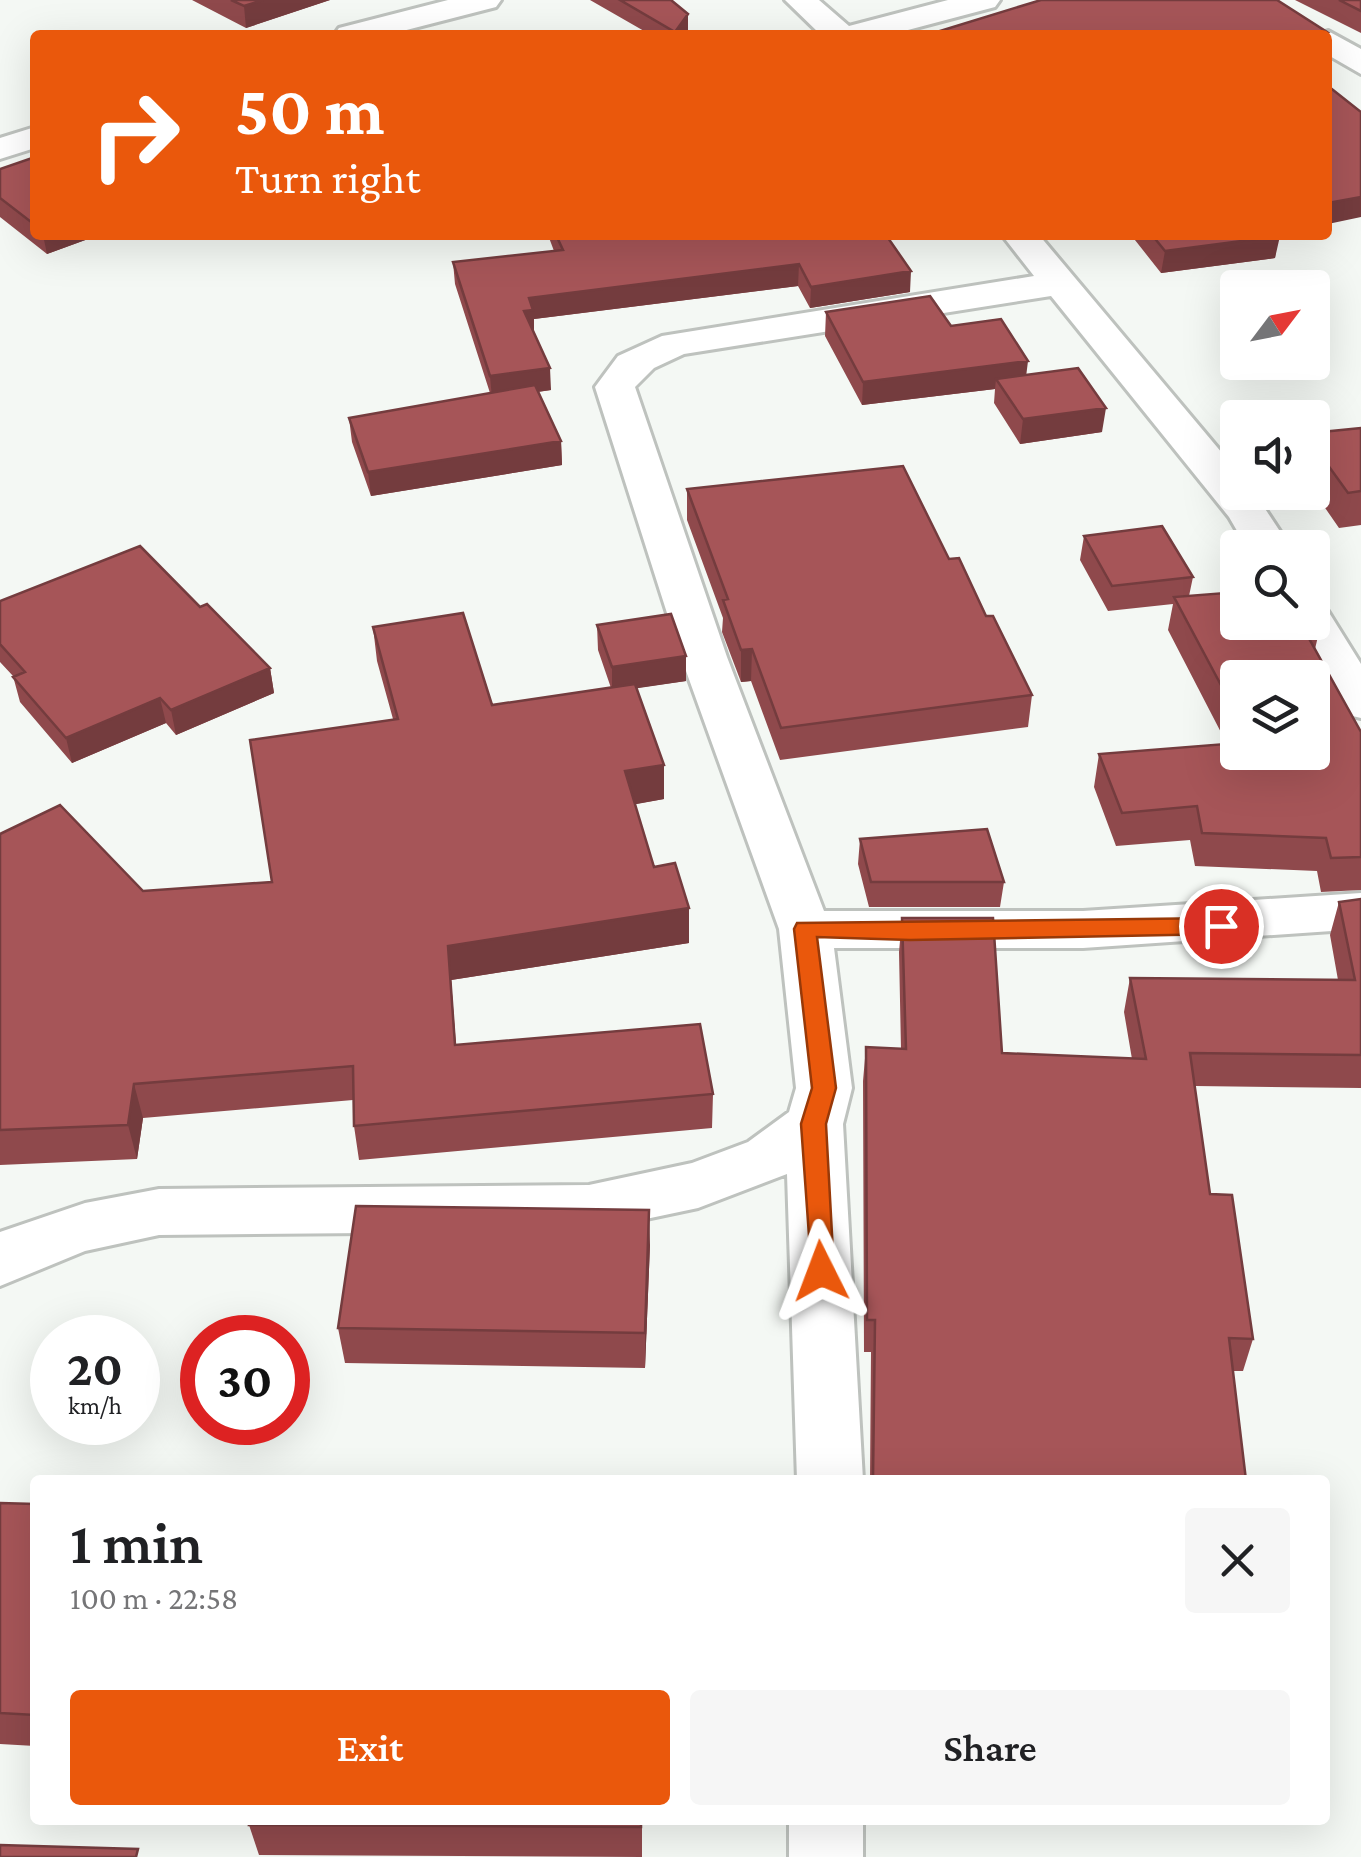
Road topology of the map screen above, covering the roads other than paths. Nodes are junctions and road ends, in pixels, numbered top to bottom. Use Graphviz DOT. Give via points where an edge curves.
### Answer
graph roads {
  1 [pos="486,0"];
  2 [pos="801,0"];
  3 [pos="984,0"];
  4 [pos="369,30"];
  5 [pos="834,30"];
  6 [pos="872,30"];
  7 [pos="1332,44"];
  8 [pos="1361,64"];
  9 [pos="30,139"];
  10 [pos="0,149"];
  11 [pos="1025,240"];
  12 [pos="1064,283"];
  13 [pos="1258,530"];
  14 [pos="1323,640"];
  15 [pos="1361,704"];
  16 [pos="1361,911"];
  17 [pos="805,929"];
  18 [pos="814,1124"];
  19 [pos="0,1262"];
  20 [pos="830,1475"];
  21 [pos="826,1825"];
  22 [pos="826,1857"];
  1 -- 4 [label="street"];
  2 -- 5 [label="street"];
  3 -- 6 [label="street"];
  7 -- 8 [label="street"];
  9 -- 10 [label="street"];
  11 -- 12 [label="street"];
  12 -- 13 [label="street"];
  12 -- 17 [label="street" via="676,344 622,371 614,387"];
  14 -- 15 [label="street"];
  16 -- 17 [label="street" via="1221,926"];
  17 -- 18 [label="street" via="824,1088"];
  18 -- 19 [label="street" via="768,1158 716,1178 590,1208 159,1212 85,1227"];
  18 -- 20 [label="street"];
  21 -- 22 [label="street"];
}
